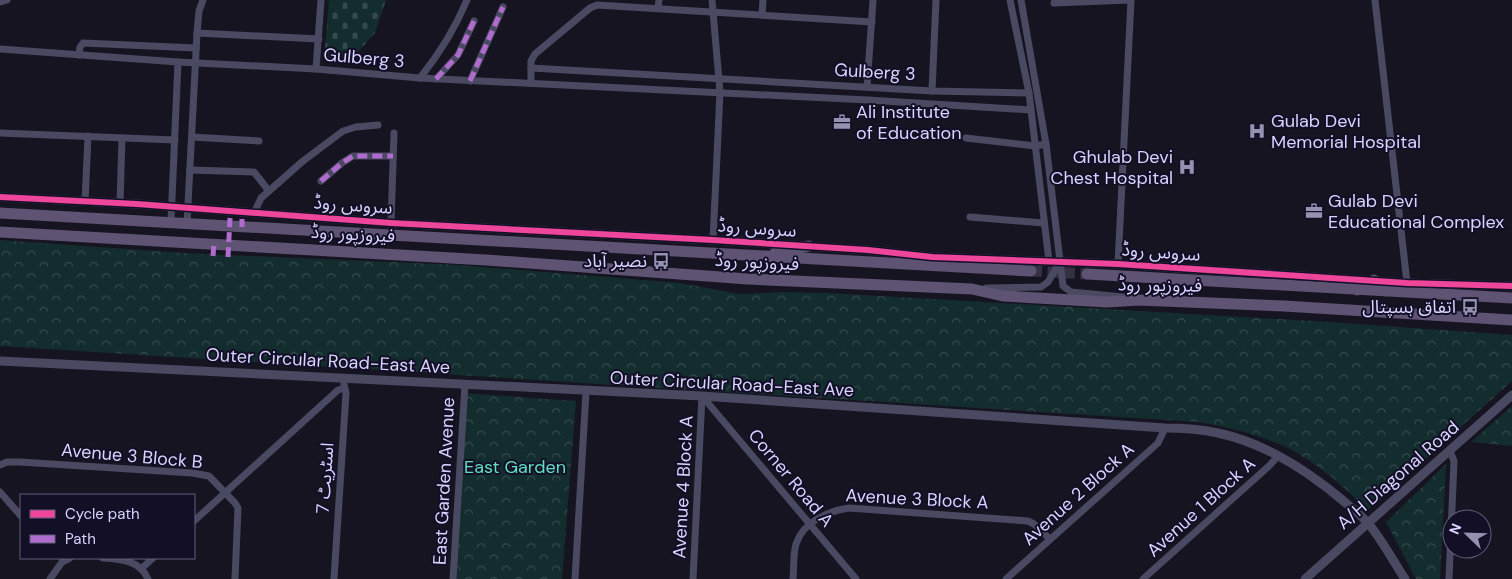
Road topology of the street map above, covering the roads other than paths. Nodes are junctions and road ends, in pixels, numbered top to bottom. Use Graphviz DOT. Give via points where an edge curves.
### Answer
graph roads {
  1 [pos="7,0"];
  2 [pos="203,0"];
  3 [pos="321,0"];
  4 [pos="467,0"];
  5 [pos="659,0"];
  6 [pos="712,0"];
  7 [pos="763,0"];
  8 [pos="873,0"];
  9 [pos="936,0"];
  10 [pos="1010,0"];
  11 [pos="1021,0"];
  12 [pos="1130,0"];
  13 [pos="1375,0"];
  14 [pos="0,2"];
  15 [pos="597,3"];
  16 [pos="1054,3"];
  17 [pos="502,7"];
  18 [pos="658,8"];
  19 [pos="714,12"];
  20 [pos="762,15"];
  21 [pos="474,21"];
  22 [pos="872,22"];
  23 [pos="197,33"];
  24 [pos="319,39"];
  25 [pos="196,48"];
  26 [pos="0,49"];
  27 [pos="78,55"];
  28 [pos="178,62"];
  29 [pos="196,64"];
  30 [pos="531,68"];
  31 [pos="316,69"];
  32 [pos="420,78"];
  33 [pos="720,78"];
  34 [pos="436,79"];
  35 [pos="470,80"];
  36 [pos="531,82"];
  37 [pos="867,87"];
  38 [pos="932,90"];
  39 [pos="720,92"];
  40 [pos="1029,93"];
  41 [pos="1031,110"];
  42 [pos="378,125"];
  43 [pos="0,133"];
  44 [pos="394,133"];
  45 [pos="88,136"];
  46 [pos="192,137"];
  47 [pos="122,138"];
  48 [pos="966,138"];
  49 [pos="176,140"];
  50 [pos="259,142"];
  51 [pos="1046,144"];
  52 [pos="1035,146"];
  53 [pos="393,156"];
  54 [pos="190,170"];
  55 [pos="321,181"];
  56 [pos="269,191"];
  57 [pos="0,197"];
  58 [pos="85,202"];
  59 [pos="120,204"];
  60 [pos="172,208"];
  61 [pos="188,209"];
  62 [pos="1054,210"];
  63 [pos="0,213"];
  64 [pos="254,213"];
  65 [pos="1043,214"];
  66 [pos="970,218"];
  67 [pos="171,221"];
  68 [pos="187,223"];
  69 [pos="391,223"];
  70 [pos="1044,223"];
  71 [pos="0,232"];
  72 [pos="1046,234"];
  73 [pos="1057,236"];
  74 [pos="713,240"];
  75 [pos="809,246"];
  76 [pos="758,256"];
  77 [pos="1049,261"];
  78 [pos="1061,262"];
  79 [pos="1118,264"];
  80 [pos="1031,271"];
  81 [pos="1087,274"];
  82 [pos="1374,280"];
  83 [pos="1407,283"];
  84 [pos="1512,286"];
  85 [pos="972,289"];
  86 [pos="1357,290"];
  87 [pos="1386,292"];
  88 [pos="1512,298"];
  89 [pos="1139,300"];
  90 [pos="1512,320"];
  91 [pos="0,361"];
  92 [pos="344,383"];
  93 [pos="464,384"];
  94 [pos="586,392"];
  95 [pos="1512,395"];
  96 [pos="702,396"];
  97 [pos="1165,428"];
  98 [pos="1450,451"];
  99 [pos="1278,456"];
  100 [pos="0,465"];
  101 [pos="0,492"];
  102 [pos="226,493"];
  103 [pos="20,515"];
  104 [pos="195,520"];
  105 [pos="810,523"];
  106 [pos="1367,523"];
  107 [pos="1050,539"];
  108 [pos="114,559"];
  109 [pos="152,559"];
  110 [pos="60,560"];
  111 [pos="141,569"];
  112 [pos="50,579"];
  113 [pos="148,579"];
  114 [pos="235,579"];
  115 [pos="334,579"];
  116 [pos="453,579"];
  117 [pos="575,579"];
  118 [pos="693,579"];
  119 [pos="793,579"];
  120 [pos="856,579"];
  121 [pos="1006,579"];
  122 [pos="1143,579"];
  123 [pos="1305,579"];
  124 [pos="1405,579"];
  125 [pos="1449,579"];
  1 -- 14 [label="street"];
  2 -- 23 [label="street"];
  3 -- 24 [label="street"];
  4 -- 32 [label="street" via="452,34"];
  5 -- 18 [label="street"];
  6 -- 19 [label="street"];
  7 -- 20 [label="street"];
  8 -- 22 [label="street"];
  9 -- 38 [label="street"];
  10 -- 40 [label="street"];
  11 -- 51 [label="street"];
  12 -- 16 [label="street"];
  12 -- 79 [label="street"];
  13 -- 83 [label="street"];
  15 -- 18 [label="street"];
  15 -- 30 [label="street" via="535,54"];
  17 -- 35 [label="street"];
  18 -- 19 [label="street"];
  19 -- 20 [label="street"];
  19 -- 33 [label="street"];
  20 -- 22 [label="street"];
  21 -- 34 [label="street" via="458,55"];
  22 -- 37 [label="street"];
  23 -- 24 [label="street"];
  23 -- 25 [label="street"];
  24 -- 31 [label="street"];
  25 -- 27 [label="street" via="83,43"];
  25 -- 29 [label="street"];
  26 -- 27 [label="street, Gulberg 3"];
  27 -- 28 [label="street, Gulberg 3"];
  28 -- 29 [label="street, Gulberg 3"];
  28 -- 49 [label="street"];
  29 -- 31 [label="street, Gulberg 3"];
  29 -- 46 [label="street"];
  30 -- 33 [label="street, Gulberg 3"];
  30 -- 36 [label="street"];
  31 -- 32 [label="street, Gulberg 3"];
  32 -- 34 [label="street, Gulberg 3"];
  33 -- 37 [label="street, Gulberg 3"];
  33 -- 39 [label="street"];
  34 -- 35 [label="street, Gulberg 3"];
  35 -- 36 [label="street, Gulberg 3"];
  36 -- 39 [label="street, Gulberg 3"];
  37 -- 38 [label="street, Gulberg 3"];
  38 -- 40 [label="street, Gulberg 3"];
  39 -- 41 [label="street, Gulberg 3"];
  39 -- 74 [label="street"];
  40 -- 41 [label="street"];
  41 -- 52 [label="street"];
  42 -- 56 [label="street" via="343,132"];
  43 -- 45 [label="street"];
  44 -- 53 [label="street"];
  45 -- 47 [label="street"];
  45 -- 58 [label="street"];
  46 -- 50 [label="street"];
  46 -- 54 [label="street"];
  47 -- 49 [label="street"];
  47 -- 59 [label="street"];
  48 -- 52 [label="street"];
  49 -- 60 [label="street"];
  51 -- 52 [label="street"];
  51 -- 62 [label="street"];
  52 -- 65 [label="street"];
  53 -- 55 [label="street" via="353,156"];
  53 -- 69 [label="street"];
  54 -- 56 [label="street" via="254,172"];
  54 -- 61 [label="street"];
  56 -- 64 [label="street" via="261,198"];
  57 -- 58 [label="street, سروس روڈ"];
  58 -- 59 [label="street, سروس روڈ"];
  59 -- 60 [label="street, سروس روڈ"];
  60 -- 61 [label="street, سروس روڈ"];
  60 -- 67 [label="street"];
  61 -- 64 [label="street, سروس روڈ"];
  61 -- 68 [label="street"];
  62 -- 65 [label="street"];
  62 -- 73 [label="street"];
  63 -- 67 [label="main road, فیروزپور روڈ"];
  64 -- 69 [label="street, سروس روڈ"];
  65 -- 70 [label="street"];
  66 -- 70 [label="street"];
  67 -- 68 [label="main road, فیروزپور روڈ"];
  68 -- 76 [label="main road, فیروزپور روڈ"];
  69 -- 74 [label="street, سروس روڈ"];
  70 -- 72 [label="street"];
  71 -- 85 [label="main road, فیروزپور روڈ" via="486,260 748,279"];
  72 -- 73 [label="street"];
  72 -- 77 [label="street"];
  73 -- 78 [label="street"];
  74 -- 75 [label="street, سروس روڈ"];
  75 -- 76 [label="main road"];
  75 -- 77 [label="street, سروس روڈ" via="932,257"];
  76 -- 80 [label="main road, فیروزپور روڈ"];
  77 -- 78 [label="street, سروس روڈ"];
  78 -- 79 [label="street, سروس روڈ"];
  78 -- 85 [label="street" via="1041,287"];
  78 -- 89 [label="street" via="1063,284 1067,290"];
  79 -- 82 [label="street, سروس روڈ"];
  81 -- 86 [label="main road, فیروزپور روڈ"];
  82 -- 83 [label="street, سروس روڈ"];
  82 -- 86 [label="main road"];
  82 -- 87 [label="main road"];
  83 -- 84 [label="street, سروس روڈ"];
  85 -- 89 [label="main road, فیروزپور روڈ" via="1003,296 1107,302"];
  86 -- 87 [label="main road, فیروزپور روڈ"];
  87 -- 88 [label="main road, فیروزپور روڈ"];
  89 -- 90 [label="main road, فیروزپور روڈ"];
  91 -- 92 [label="street, Outer Circular Road-East Ave"];
  92 -- 93 [label="street, Outer Circular Road-East Ave"];
  92 -- 102 [label="street"];
  92 -- 115 [label="street, اسٹریٹ 7" via="346,393"];
  93 -- 94 [label="street, Outer Circular Road-East Ave"];
  93 -- 116 [label="street, East Garden Avenue"];
  94 -- 96 [label="street, Outer Circular Road-East Ave"];
  94 -- 117 [label="street"];
  95 -- 98 [label="street, A/H Diagonal Road"];
  96 -- 97 [label="street, Outer Circular Road-East Ave"];
  96 -- 105 [label="street, Corner Road A"];
  96 -- 118 [label="street, Avenue 4 Block A"];
  97 -- 99 [label="street, Outer Circular Road-East Ave" via="1195,428 1221,433"];
  97 -- 107 [label="street, Avenue 2 Block A" via="1158,443"];
  98 -- 106 [label="street, A/H Diagonal Road"];
  98 -- 125 [label="street" via="1454,461"];
  99 -- 106 [label="street, Outer Circular Road-East Ave" via="1326,486"];
  99 -- 122 [label="street, Avenue 1 Block A"];
  100 -- 102 [label="street, Avenue 3 Block B" via="20,462 203,474"];
  101 -- 103 [label="street"];
  102 -- 104 [label="street"];
  102 -- 114 [label="street, Avenue 3 Block B" via="238,508"];
  105 -- 107 [label="street, Avenue 3 Block A" via="826,514 849,508 1031,522"];
  105 -- 119 [label="street, Avenue 3 Block A" via="796,544"];
  105 -- 120 [label="street, Corner Road A"];
  106 -- 123 [label="street, A/H Diagonal Road"];
  106 -- 124 [label="street, Outer Circular Road-East Ave"];
  107 -- 121 [label="street, Avenue 2 Block A"];
  108 -- 111 [label="street" via="132,562"];
  109 -- 111 [label="street"];
  110 -- 112 [label="street"];
  111 -- 113 [label="street"];
}
